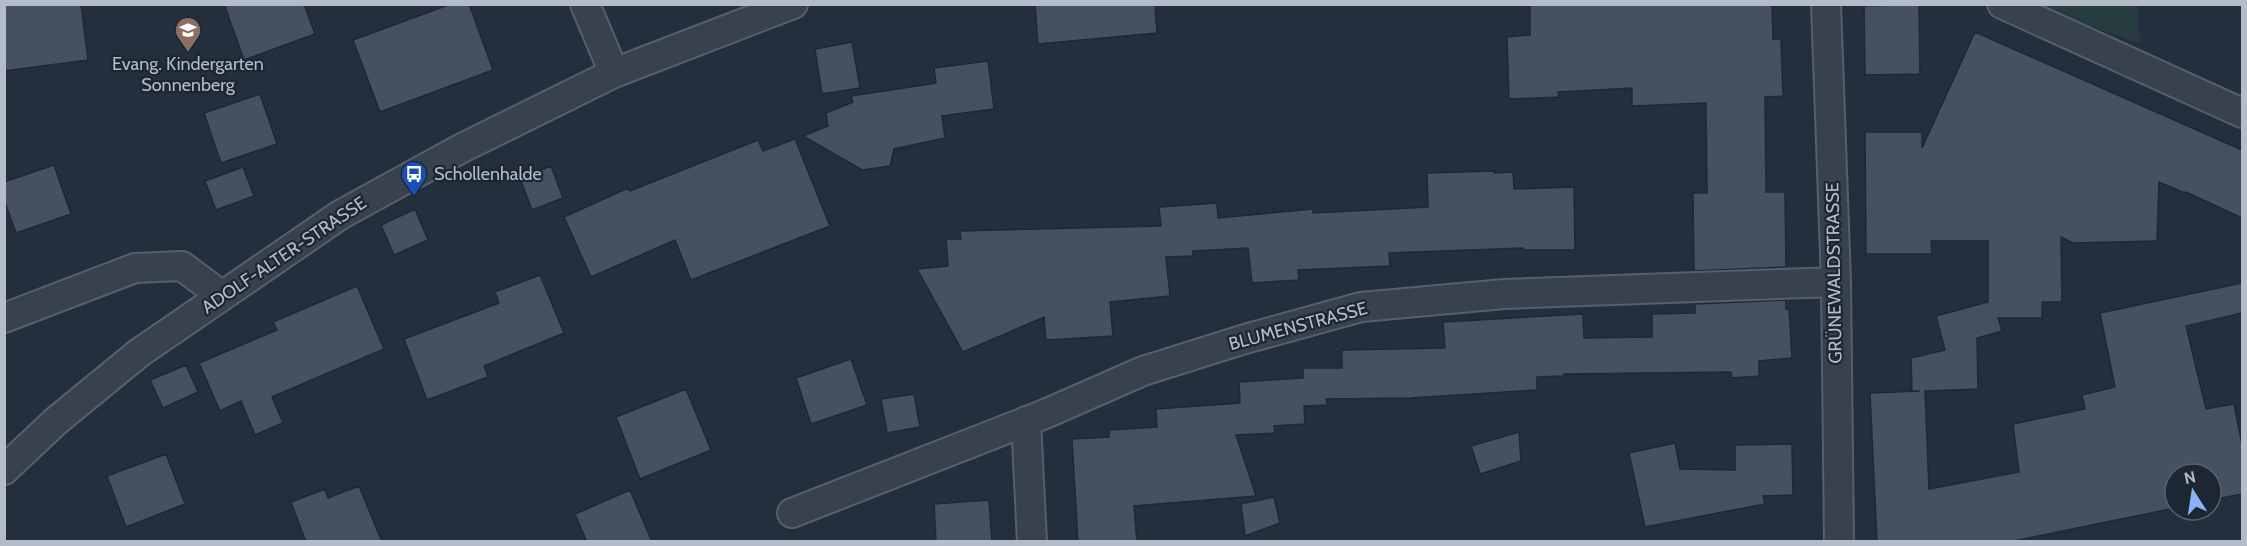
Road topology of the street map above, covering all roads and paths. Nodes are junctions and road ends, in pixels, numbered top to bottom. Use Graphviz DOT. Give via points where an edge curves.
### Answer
graph roads {
  1 [pos="585,4"];
  2 [pos="793,4"];
  3 [pos="1826,4"];
  4 [pos="2002,4"];
  5 [pos="614,73"];
  6 [pos="2242,113"];
  7 [pos="1836,282"];
  8 [pos="222,296"];
  9 [pos="4,318"];
  10 [pos="1026,422"];
  11 [pos="4,470"];
  12 [pos="792,513"];
  13 [pos="1032,542"];
  14 [pos="1839,542"];
  1 -- 5 [label="street"];
  2 -- 5 [label="street, ADOLF-ALTER-STRASSE"];
  3 -- 7 [label="street, GRÜNEWALDSTRASSE"];
  4 -- 6 [label="street"];
  5 -- 8 [label="street, ADOLF-ALTER-STRASSE" via="462,148 340,215"];
  7 -- 10 [label="street, BLUMENSTRASSE" via="1504,294 1361,308 1143,371"];
  7 -- 14 [label="street, GRÜNEWALDSTRASSE"];
  8 -- 9 [label="street" via="182,266 135,268"];
  8 -- 11 [label="street, ADOLF-ALTER-STRASSE" via="139,353 56,420"];
  10 -- 12 [label="street, BLUMENSTRASSE"];
  10 -- 13 [label="street"];
}
